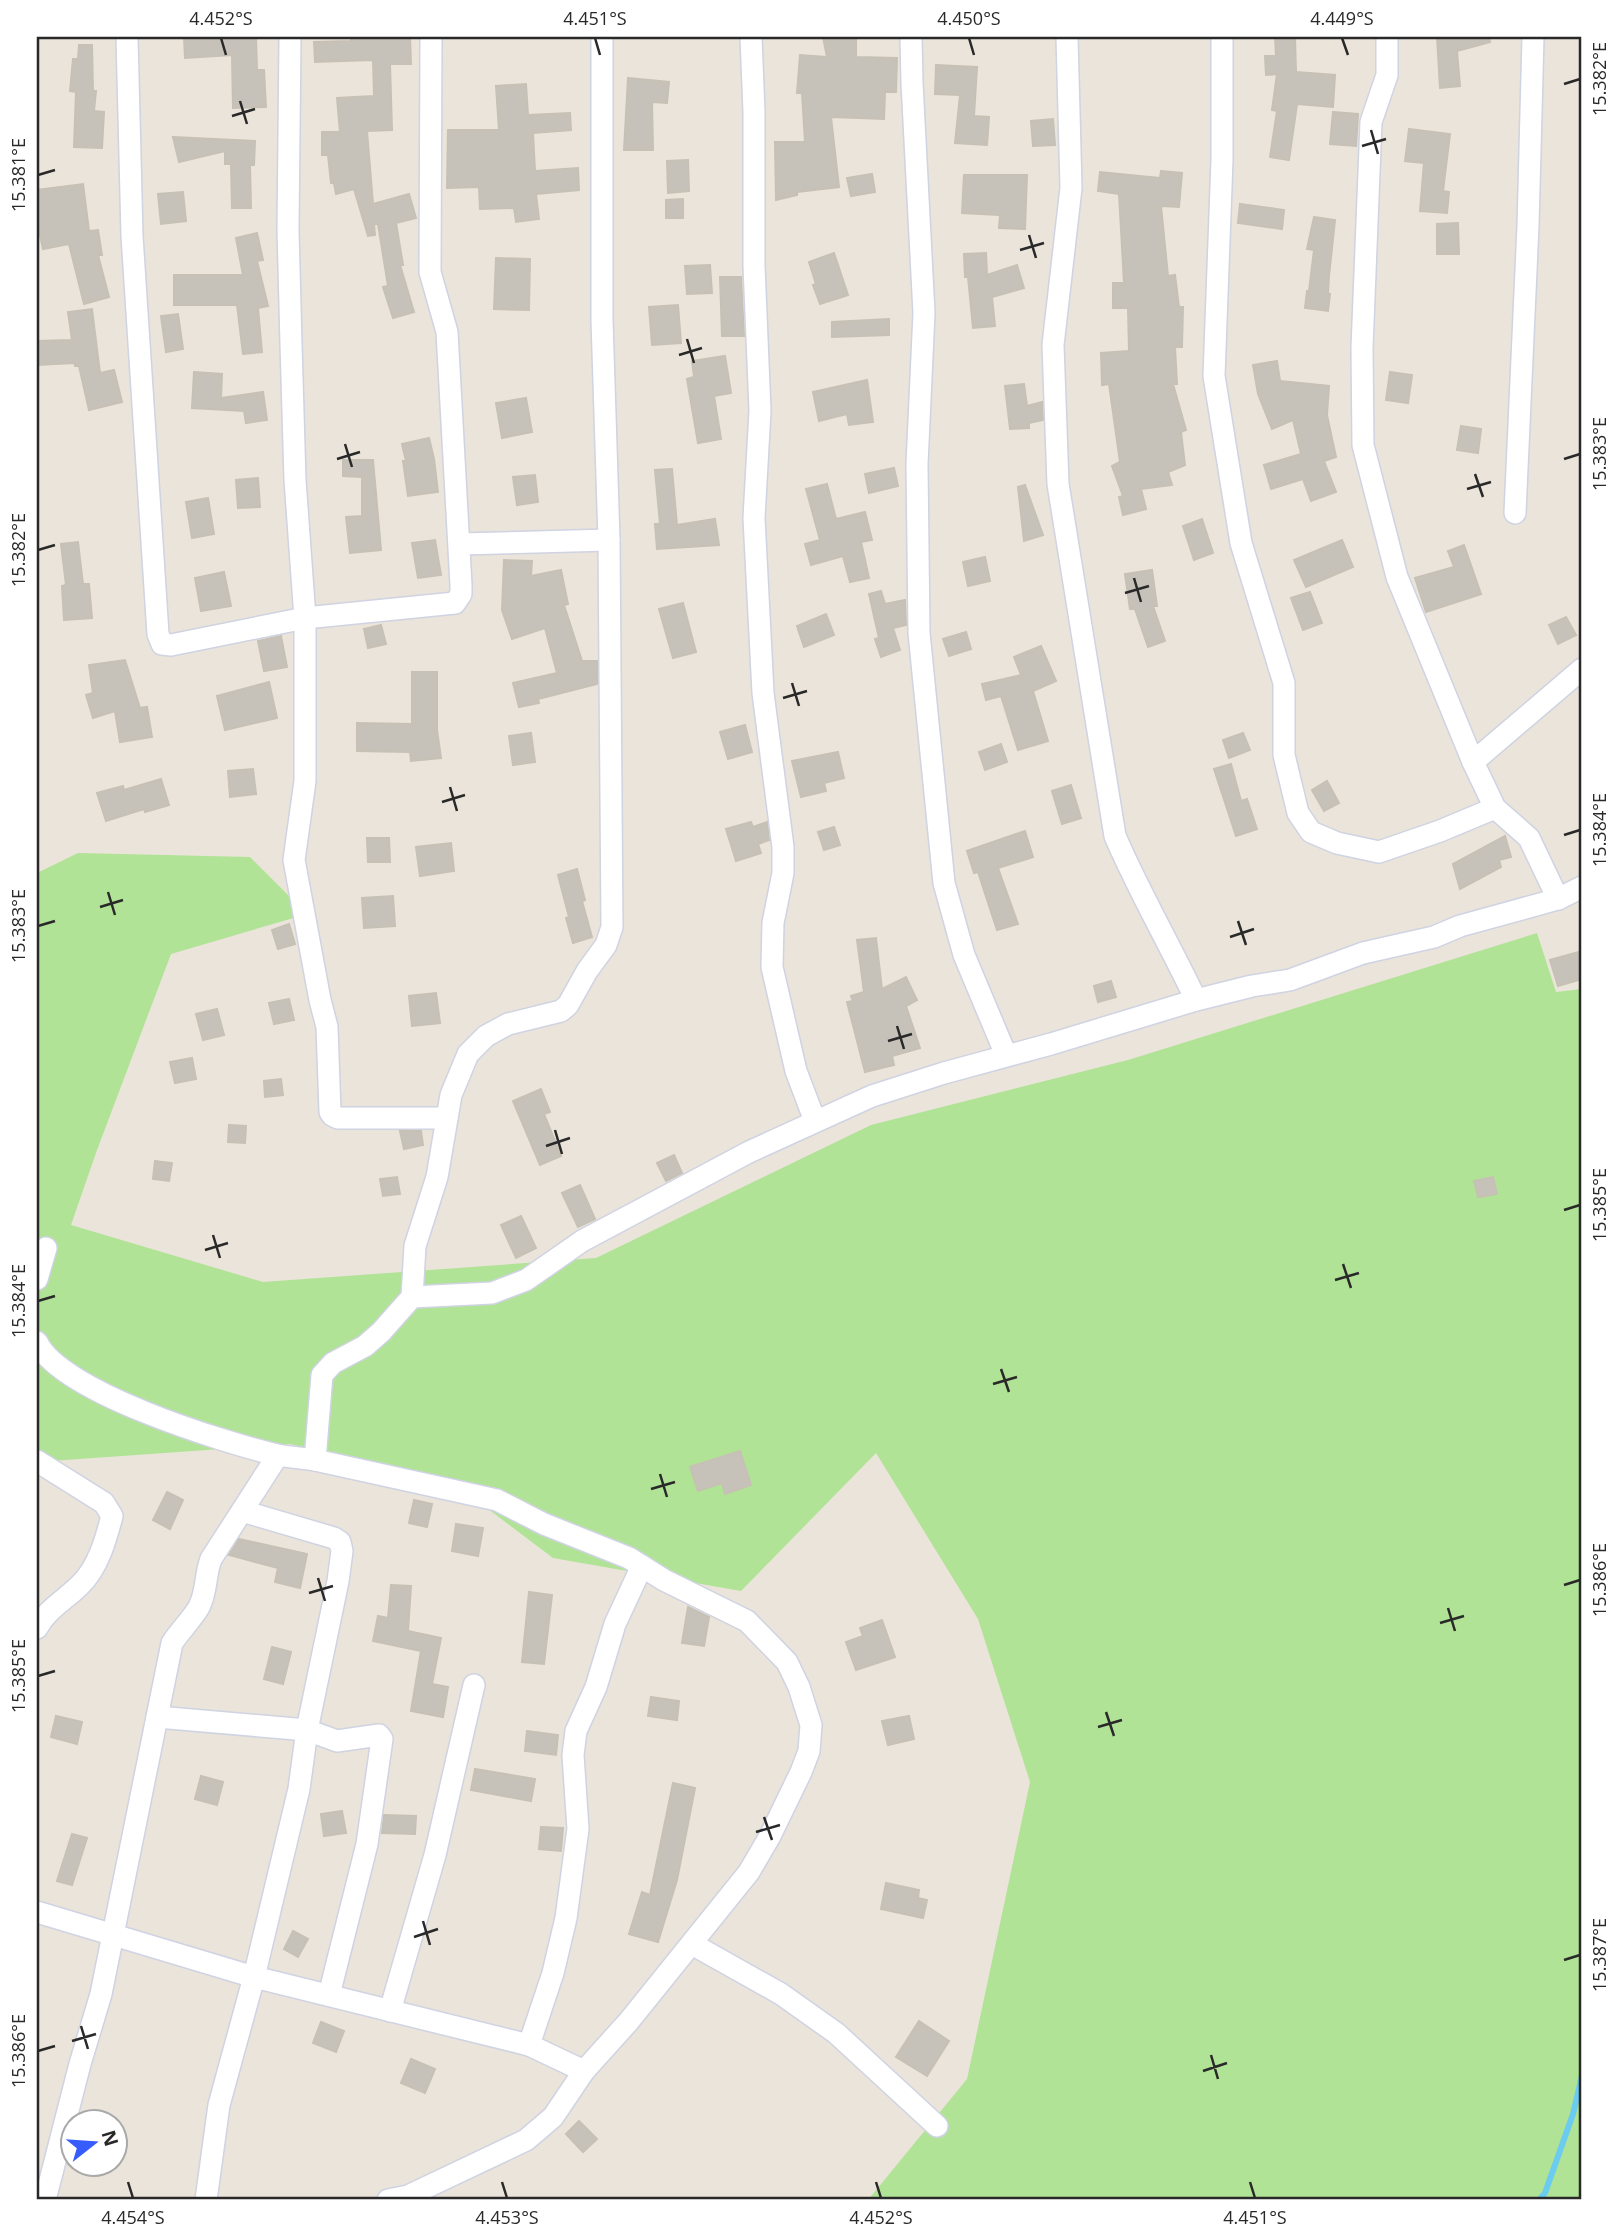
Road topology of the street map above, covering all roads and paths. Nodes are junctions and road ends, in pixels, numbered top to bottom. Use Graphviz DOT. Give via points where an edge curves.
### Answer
graph roads {
  1 [pos="127,37"];
  2 [pos="290,37"];
  3 [pos="431,37"];
  4 [pos="602,37"];
  5 [pos="751,37"];
  6 [pos="911,37"];
  7 [pos="1067,37"];
  8 [pos="1222,37"];
  9 [pos="1387,37"];
  10 [pos="1533,37"];
  11 [pos="1515,513"];
  12 [pos="609,540"];
  13 [pos="460,544"];
  14 [pos="305,618"];
  15 [pos="1582,669"];
  16 [pos="1473,762"];
  17 [pos="1495,808"];
  18 [pos="1582,887"];
  19 [pos="1558,899"];
  20 [pos="1196,1000"];
  21 [pos="1006,1055"];
  22 [pos="447,1118"];
  23 [pos="815,1121"];
  24 [pos="46,1248"];
  25 [pos="37,1279"];
  26 [pos="412,1297"];
  27 [pos="37,1346"];
  28 [pos="278,1455"];
  29 [pos="315,1460"];
  30 [pos="37,1461"];
  31 [pos="242,1511"];
  32 [pos="642,1566"];
  33 [pos="37,1628"];
  34 [pos="474,1685"];
  35 [pos="158,1717"];
  36 [pos="306,1730"];
  37 [pos="37,1912"];
  38 [pos="113,1934"];
  39 [pos="692,1944"];
  40 [pos="254,1977"];
  41 [pos="329,1995"];
  42 [pos="390,2011"];
  43 [pos="529,2045"];
  44 [pos="584,2071"];
  45 [pos="937,2126"];
  46 [pos="46,2200"];
  47 [pos="206,2200"];
  48 [pos="388,2200"];
  1 -- 14 [label="street" via="132,236 158,634 162,644 172,645"];
  2 -- 14 [label="street" via="290,332"];
  3 -- 13 [label="street" via="430,272 447,332"];
  4 -- 12 [label="street" via="601,320"];
  5 -- 23 [label="street" via="760,411 754,518 763,693 783,847 772,967 796,1070"];
  6 -- 21 [label="street" via="924,313 917,464 919,633 944,883 964,955"];
  7 -- 20 [label="street" via="1071,188 1053,345 1058,484 1115,836"];
  8 -- 17 [label="street" via="1214,376 1241,543 1284,683 1284,755 1298,813 1311,832 1379,852"];
  9 -- 16 [label="street" via="1387,75 1371,122 1363,445 1397,577"];
  10 -- 11 [label="street"];
  12 -- 13 [label="street"];
  12 -- 22 [label="street" via="612,927 569,1005 508,1024 486,1036 468,1054"];
  13 -- 14 [label="street" via="461,594 455,603"];
  14 -- 22 [label="street" via="305,780 294,860 327,1027 332,1115"];
  15 -- 16 [label="street"];
  16 -- 17 [label="street"];
  17 -- 19 [label="street" via="1529,838"];
  18 -- 19 [label="street"];
  19 -- 20 [label="street" via="1434,937 1363,953 1290,980"];
  20 -- 21 [label="street"];
  21 -- 23 [label="street" via="872,1096"];
  22 -- 26 [label="street" via="435,1186 415,1246"];
  23 -- 26 [label="street" via="582,1241 526,1280 492,1293"];
  24 -- 25 [label="street"];
  26 -- 29 [label="street" via="365,1346 332,1363 322,1375"];
  27 -- 28 [label="street" via="62,1370 134,1408"];
  28 -- 29 [label="street"];
  28 -- 31 [label="street"];
  29 -- 32 [label="street" via="497,1500"];
  30 -- 33 [label="street" via="104,1503 112,1516 104,1546 82,1583 43,1617"];
  31 -- 35 [label="street" via="211,1559 198,1609 172,1643"];
  31 -- 36 [label="street" via="340,1542 338,1581"];
  32 -- 39 [label="street" via="747,1621 773,1645 799,1687 811,1725 809,1751 769,1836 748,1872"];
  32 -- 43 [label="street" via="615,1624 596,1687 576,1731 578,1829 568,1906 553,1973"];
  34 -- 42 [label="street" via="435,1855"];
  35 -- 36 [label="street"];
  35 -- 38 [label="street"];
  36 -- 40 [label="street" via="299,1790"];
  36 -- 41 [label="street" via="337,1741 374,1734 382,1739 367,1844"];
  37 -- 38 [label="street"];
  38 -- 40 [label="street"];
  38 -- 46 [label="street"];
  39 -- 44 [label="street"];
  39 -- 45 [label="street" via="781,1994 836,2034"];
  40 -- 41 [label="street"];
  40 -- 47 [label="street" via="219,2105"];
  41 -- 42 [label="street"];
  42 -- 43 [label="street"];
  43 -- 44 [label="street"];
  44 -- 48 [label="street" via="553,2117 526,2140 408,2196"];
}
